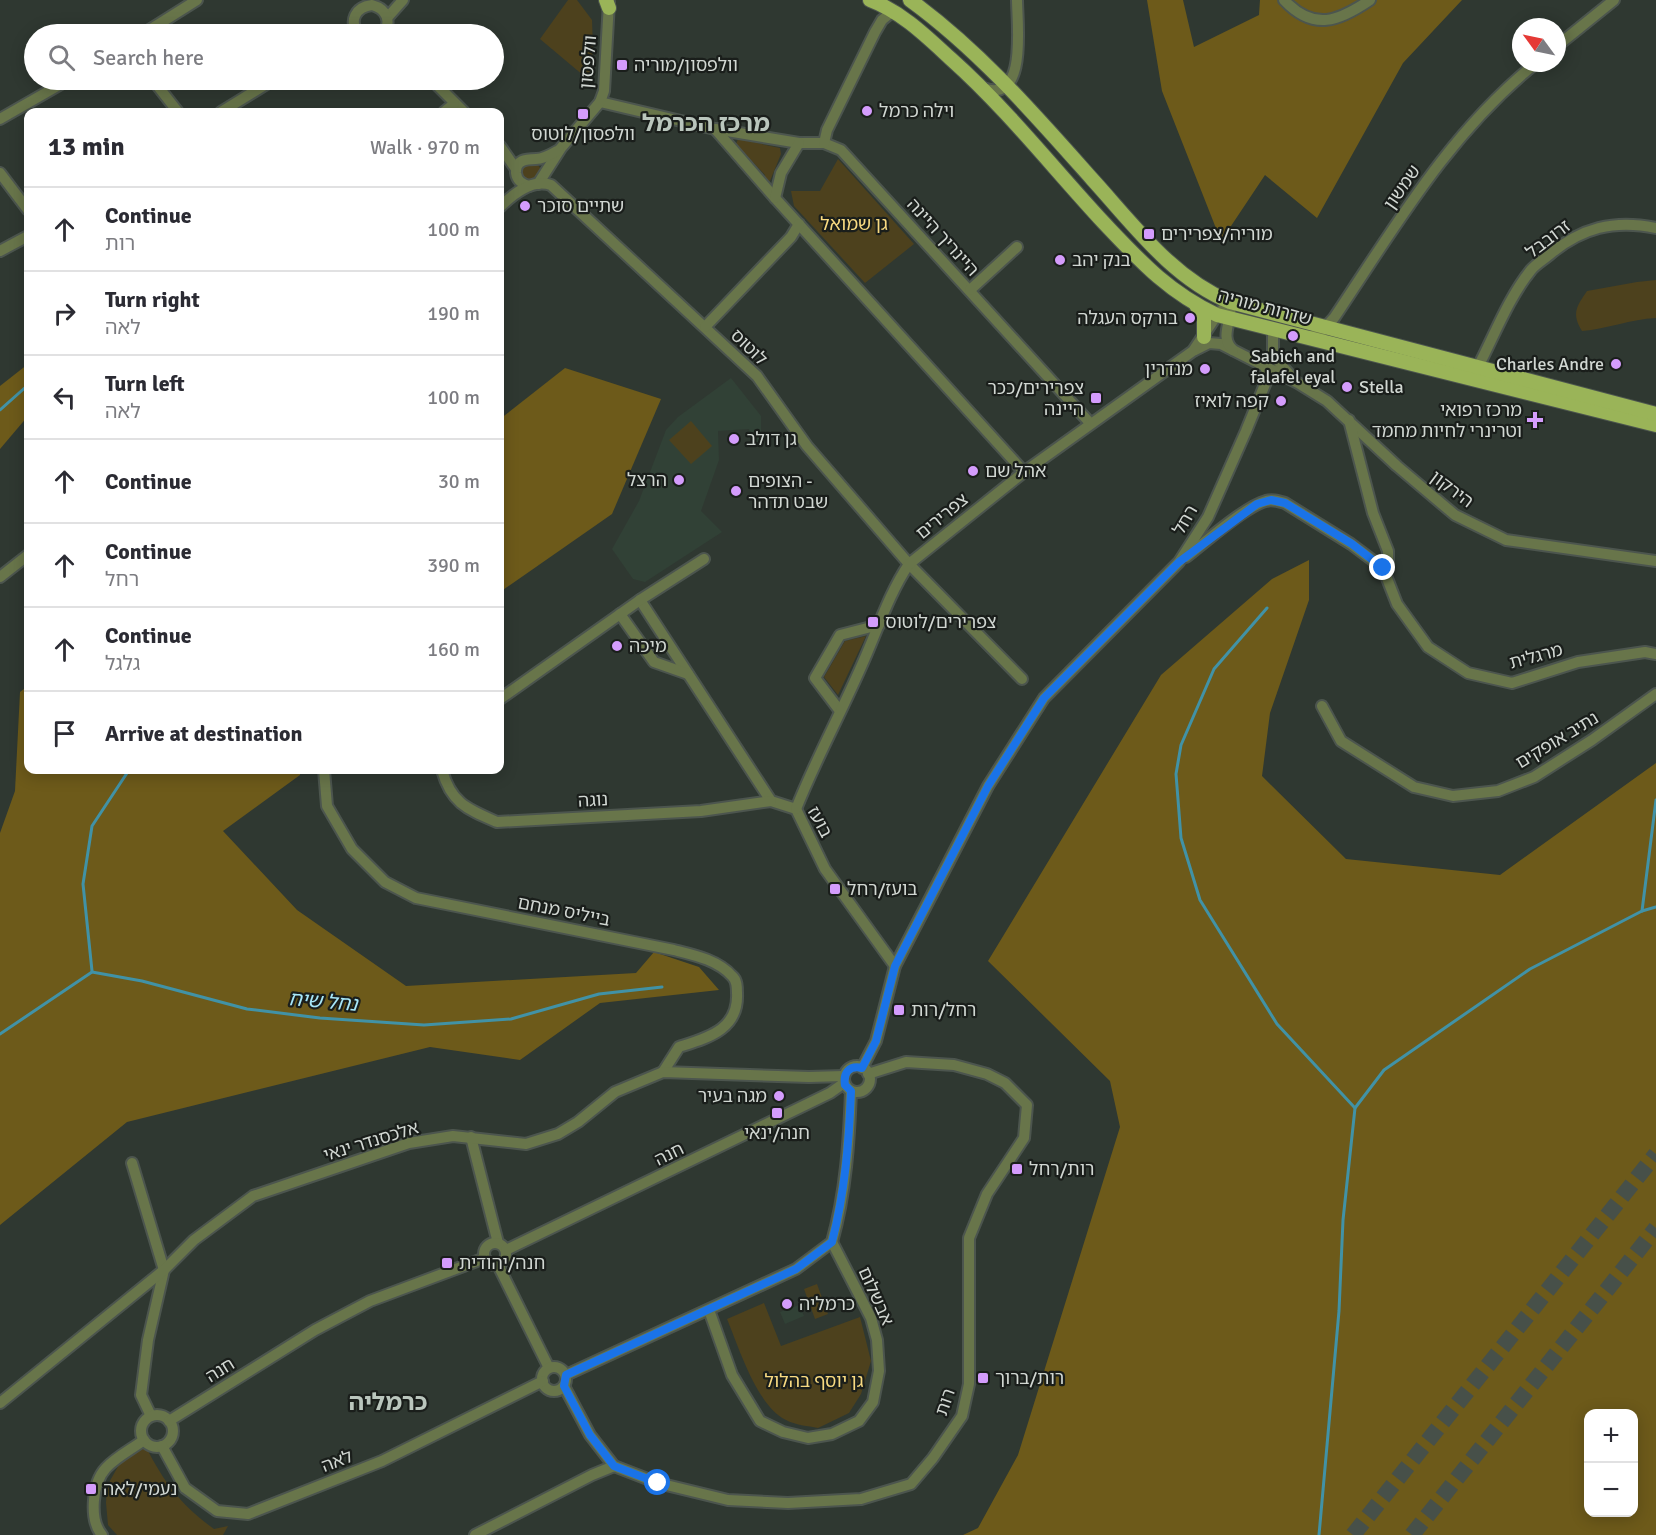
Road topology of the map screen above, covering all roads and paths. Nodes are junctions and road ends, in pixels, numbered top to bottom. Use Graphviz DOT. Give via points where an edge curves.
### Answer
graph roads {
  1 [pos="197,0"];
  2 [pos="351,0"];
  3 [pos="403,0"];
  4 [pos="870,0"];
  5 [pos="910,0"];
  6 [pos="1017,0"];
  7 [pos="1284,0"];
  8 [pos="1370,0"];
  9 [pos="1614,0"];
  10 [pos="362,3"];
  11 [pos="608,3"];
  12 [pos="893,11"];
  13 [pos="355,15"];
  14 [pos="159,24"];
  15 [pos="353,24"];
  16 [pos="386,24"];
  17 [pos="390,24"];
  18 [pos="1566,39"];
  19 [pos="1526,72"];
  20 [pos="1006,85"];
  21 [pos="983,88"];
  22 [pos="51,90"];
  23 [pos="161,90"];
  24 [pos="257,90"];
  25 [pos="441,90"];
  26 [pos="600,102"];
  27 [pos="454,104"];
  28 [pos="175,108"];
  29 [pos="228,108"];
  30 [pos="449,108"];
  31 [pos="459,108"];
  32 [pos="0,119"];
  33 [pos="715,129"];
  34 [pos="799,143"];
  35 [pos="824,143"];
  36 [pos="504,148"];
  37 [pos="561,148"];
  38 [pos="504,152"];
  39 [pos="531,158"];
  40 [pos="0,173"];
  41 [pos="517,174"];
  42 [pos="537,182"];
  43 [pos="509,198"];
  44 [pos="775,198"];
  45 [pos="504,203"];
  46 [pos="24,205"];
  47 [pos="799,224"];
  48 [pos="1656,228"];
  49 [pos="24,238"];
  50 [pos="1017,247"];
  51 [pos="0,251"];
  52 [pos="970,290"];
  53 [pos="1230,302"];
  54 [pos="1194,303"];
  55 [pos="1223,316"];
  56 [pos="705,327"];
  57 [pos="1326,327"];
  58 [pos="1273,328"];
  59 [pos="1204,337"];
  60 [pos="1309,338"];
  61 [pos="1233,350"];
  62 [pos="1193,351"];
  63 [pos="1265,366"];
  64 [pos="1478,367"];
  65 [pos="1298,382"];
  66 [pos="1656,414"];
  67 [pos="1349,420"];
  68 [pos="1090,423"];
  69 [pos="1656,425"];
  70 [pos="1024,472"];
  71 [pos="24,558"];
  72 [pos="704,559"];
  73 [pos="1656,561"];
  74 [pos="1179,562"];
  75 [pos="909,564"];
  76 [pos="1383,568"];
  77 [pos="0,577"];
  78 [pos="640,600"];
  79 [pos="620,614"];
  80 [pos="879,625"];
  81 [pos="1656,654"];
  82 [pos="688,674"];
  83 [pos="1022,679"];
  84 [pos="1656,694"];
  85 [pos="504,696"];
  86 [pos="1322,706"];
  87 [pos="840,711"];
  88 [pos="324,774"];
  89 [pos="443,774"];
  90 [pos="771,801"];
  91 [pos="796,809"];
  92 [pos="895,966"];
  93 [pos="865,1071"];
  94 [pos="663,1072"];
  95 [pos="847,1084"];
  96 [pos="471,1137"];
  97 [pos="132,1163"];
  98 [pos="832,1242"];
  99 [pos="502,1246"];
  100 [pos="485,1258"];
  101 [pos="498,1265"];
  102 [pos="164,1270"];
  103 [pos="709,1310"];
  104 [pos="549,1368"];
  105 [pos="565,1380"];
  106 [pos="543,1381"];
  107 [pos="0,1403"];
  108 [pos="151,1416"];
  109 [pos="169,1421"];
  110 [pos="144,1440"];
  111 [pos="162,1446"];
  112 [pos="614,1466"];
  113 [pos="102,1535"];
  114 [pos="474,1535"];
  1 -- 14 [label="street"];
  2 -- 13 [label="street"];
  3 -- 17 [label="street"];
  4 -- 12 [label="main road, שדרות מוריה"];
  5 -- 20 [label="main road, שדרות מוריה" via="951,31"];
  6 -- 20 [label="street" via="1017,63"];
  7 -- 8 [label="street" via="1299,13 1323,20 1337,19"];
  9 -- 18 [label="street"];
  10 -- 13 [label="street"];
  10 -- 16 [label="street" via="383,10"];
  11 -- 26 [label="street, וולפסון" via="604,91"];
  12 -- 21 [label="main road, שדרות מוריה"];
  12 -- 35 [label="street" via="875,32"];
  13 -- 15 [label="street"];
  19 -- 57 [label="street, שמשון" via="1453,144"];
  20 -- 21 [label="street" via="995,91"];
  20 -- 53 [label="main road, שדרות מוריה" via="1166,259 1203,288"];
  21 -- 54 [label="main road, שדרות מוריה" via="1134,254 1170,288"];
  22 -- 32 [label="street"];
  23 -- 28 [label="street"];
  24 -- 29 [label="street"];
  25 -- 27 [label="street"];
  26 -- 33 [label="street"];
  26 -- 37 [label="street, וולפסון"];
  27 -- 30 [label="street"];
  27 -- 31 [label="street"];
  33 -- 34 [label="street"];
  33 -- 44 [label="street"];
  34 -- 35 [label="street"];
  34 -- 44 [label="street" via="781,173"];
  35 -- 52 [label="street, היינריך היינה" via="849,158"];
  36 -- 39 [label="street"];
  37 -- 39 [label="street, וולפסון" via="553,154"];
  37 -- 42 [label="street, וולפסון"];
  38 -- 41 [label="street"];
  39 -- 41 [label="street" via="522,160"];
  39 -- 42 [label="street" via="543,165"];
  40 -- 46 [label="street"];
  41 -- 42 [label="street" via="520,182"];
  41 -- 43 [label="street"];
  42 -- 43 [label="street"];
  42 -- 56 [label="street, לוטוס" via="551,185"];
  43 -- 45 [label="street"];
  44 -- 47 [label="street"];
  47 -- 56 [label="street"];
  47 -- 70 [label="street"];
  48 -- 64 [label="street, זרובבל" via="1614,224 1588,230 1561,245 1532,270"];
  49 -- 51 [label="street"];
  50 -- 52 [label="street"];
  52 -- 68 [label="street, היינריך היינה"];
  53 -- 55 [label="street, צפרירים"];
  53 -- 57 [label="main road, שדרות מוריה"];
  54 -- 55 [label="main road, שדרות מוריה"];
  54 -- 59 [label="main road" via="1204,317"];
  55 -- 58 [label="main road, שדרות מוריה"];
  55 -- 59 [label="street, צפרירים"];
  55 -- 61 [label="street" via="1227,344"];
  56 -- 75 [label="street, לוטוס" via="757,376 807,446"];
  57 -- 60 [label="street, שמשון"];
  57 -- 64 [label="main road, שדרות מוריה"];
  58 -- 60 [label="main road, שדרות מוריה"];
  58 -- 65 [label="street" via="1273,355"];
  59 -- 62 [label="street, צפרירים"];
  60 -- 69 [label="main road, שדרות מוריה"];
  61 -- 62 [label="street, הירקון" via="1214,343"];
  61 -- 63 [label="street, הירקון"];
  62 -- 68 [label="street, צפרירים"];
  63 -- 65 [label="street, הירקון"];
  63 -- 74 [label="street, רחל" via="1268,377 1246,431 1208,517"];
  64 -- 66 [label="main road, שדרות מוריה"];
  65 -- 67 [label="street, הירקון"];
  67 -- 73 [label="street, הירקון" via="1455,515 1506,540"];
  67 -- 76 [label="street, מרגלית" via="1373,513 1388,551"];
  68 -- 70 [label="street, צפרירים"];
  70 -- 75 [label="street, צפרירים"];
  71 -- 77 [label="street"];
  72 -- 78 [label="street"];
  74 -- 76 [label="street" via="1250,508 1265,501 1278,501 1352,544"];
  74 -- 92 [label="street, רחל" via="1044,698 988,786"];
  75 -- 80 [label="street, צפרירים"];
  75 -- 83 [label="street, לוטוס"];
  76 -- 81 [label="street, מרגלית" via="1397,603 1428,647 1468,673 1512,683 1578,662 1645,652"];
  78 -- 79 [label="street"];
  78 -- 82 [label="street"];
  79 -- 82 [label="street" via="654,662"];
  79 -- 85 [label="street"];
  80 -- 87 [label="street, צפרירים"];
  80 -- 87 [label="street" via="840,635 815,678"];
  82 -- 90 [label="street"];
  84 -- 86 [label="street, נתיב אופקים" via="1534,777 1498,791 1453,796 1414,787 1341,741"];
  87 -- 91 [label="street, צפרירים"];
  88 -- 94 [label="street, בייליס מנחם" via="327,806 352,849 385,882 416,898 696,955 734,977 737,1001 731,1021 711,1037 679,1047"];
  89 -- 90 [label="street, נוגה" via="447,786 466,809 496,822 701,811"];
  90 -- 91 [label="street, בועז"];
  91 -- 92 [label="street, בועז" via="825,869"];
  92 -- 93 [label="street, רחל"];
  93 -- 95 [label="street" via="853,1067 846,1072"];
  93 -- 95 [label="street" via="869,1081 864,1090 855,1092"];
  93 -- 112 [label="street, רות" via="906,1062 954,1065 1005,1083 1027,1106 1024,1138 987,1194 969,1238 969,1384 962,1416 911,1484 861,1498 788,1503 728,1500 658,1483"];
  94 -- 95 [label="street, אלכסנדר ינאי" via="809,1077"];
  94 -- 96 [label="street, אלכסנדר ינאי" via="615,1092 558,1134 526,1144"];
  95 -- 98 [label="street" via="844,1185"];
  95 -- 99 [label="street, חנה" via="648,1183"];
  96 -- 99 [label="street"];
  96 -- 102 [label="street, אלכסנדר ינאי" via="409,1143 253,1196 194,1240"];
  97 -- 102 [label="street"];
  98 -- 103 [label="street" via="796,1269"];
  98 -- 103 [label="street, אבשלום" via="871,1318 877,1340 879,1371 873,1402 859,1421 832,1434 808,1438 760,1421 732,1375"];
  99 -- 100 [label="street" via="488,1245"];
  99 -- 101 [label="street" via="506,1258"];
  100 -- 101 [label="street"];
  100 -- 109 [label="street, חנה" via="370,1301 315,1330"];
  101 -- 104 [label="street"];
  102 -- 107 [label="street, אלכסנדר ינאי"];
  102 -- 108 [label="street" via="148,1340 141,1395"];
  103 -- 105 [label="street"];
  104 -- 105 [label="street" via="559,1368"];
  104 -- 106 [label="street"];
  105 -- 106 [label="street" via="558,1390 550,1390"];
  105 -- 112 [label="street" via="590,1435"];
  106 -- 111 [label="street, לאה" via="382,1461 248,1514 217,1510 185,1488"];
  108 -- 109 [label="street" via="161,1415"];
  108 -- 110 [label="street" via="141,1426"];
  109 -- 111 [label="street" via="172,1435"];
  110 -- 111 [label="street" via="152,1446"];
  110 -- 113 [label="street" via="105,1469 97,1485 94,1518"];
  112 -- 114 [label="street"];
}
